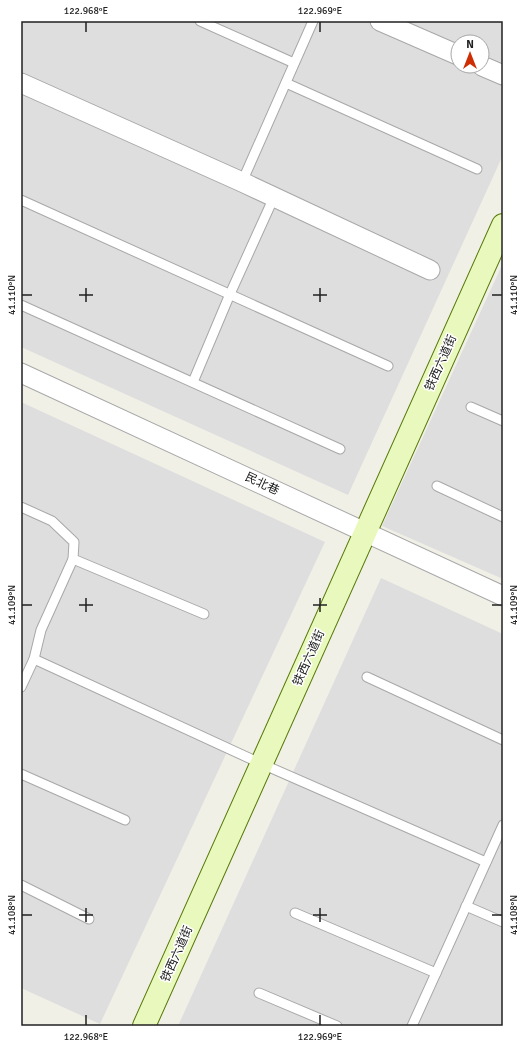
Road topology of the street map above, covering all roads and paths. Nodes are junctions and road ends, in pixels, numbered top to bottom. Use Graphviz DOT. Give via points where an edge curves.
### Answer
graph roads {
  1 [pos="200,21"];
  2 [pos="313,21"];
  3 [pos="380,21"];
  4 [pos="450,52"];
  5 [pos="294,63"];
  6 [pos="490,69"];
  7 [pos="503,75"];
  8 [pos="286,83"];
  9 [pos="22,85"];
  10 [pos="477,169"];
  11 [pos="242,182"];
  12 [pos="274,197"];
  13 [pos="21,200"];
  14 [pos="503,225"];
  15 [pos="430,270"];
  16 [pos="230,294"];
  17 [pos="21,305"];
  18 [pos="388,366"];
  19 [pos="21,372"];
  20 [pos="193,382"];
  21 [pos="471,407"];
  22 [pos="503,421"];
  23 [pos="340,449"];
  24 [pos="437,486"];
  25 [pos="21,507"];
  26 [pos="503,517"];
  27 [pos="366,532"];
  28 [pos="73,560"];
  29 [pos="503,596"];
  30 [pos="204,614"];
  31 [pos="34,659"];
  32 [pos="367,677"];
  33 [pos="21,687"];
  34 [pos="503,740"];
  35 [pos="262,764"];
  36 [pos="21,774"];
  37 [pos="125,820"];
  38 [pos="503,825"];
  39 [pos="500,838"];
  40 [pos="486,862"];
  41 [pos="21,885"];
  42 [pos="466,906"];
  43 [pos="295,913"];
  44 [pos="89,919"];
  45 [pos="503,922"];
  46 [pos="436,973"];
  47 [pos="259,993"];
  48 [pos="144,1026"];
  49 [pos="337,1026"];
  50 [pos="412,1026"];
  1 -- 5 [label="lane"];
  2 -- 5 [label="lane"];
  3 -- 4 [label="street"];
  5 -- 8 [label="lane"];
  6 -- 7 [label="street"];
  8 -- 10 [label="lane"];
  8 -- 11 [label="lane"];
  9 -- 11 [label="street"];
  11 -- 12 [label="street"];
  12 -- 15 [label="street"];
  12 -- 16 [label="lane"];
  13 -- 16 [label="lane"];
  14 -- 27 [label="main road, 铁西六道街"];
  16 -- 18 [label="lane"];
  16 -- 20 [label="lane"];
  17 -- 20 [label="lane"];
  19 -- 27 [label="street, 民北巷"];
  20 -- 23 [label="lane"];
  21 -- 22 [label="lane"];
  24 -- 26 [label="lane"];
  25 -- 28 [label="lane" via="52,521 74,542"];
  27 -- 29 [label="street, 民北巷"];
  27 -- 35 [label="main road, 铁西六道街"];
  28 -- 30 [label="lane"];
  28 -- 31 [label="lane" via="41,630"];
  31 -- 33 [label="lane"];
  31 -- 35 [label="lane"];
  32 -- 34 [label="lane"];
  35 -- 40 [label="lane"];
  35 -- 48 [label="main road, 铁西六道街"];
  36 -- 37 [label="lane"];
  38 -- 39 [label="lane"];
  39 -- 40 [label="lane"];
  40 -- 42 [label="lane"];
  41 -- 44 [label="lane"];
  42 -- 45 [label="lane"];
  42 -- 46 [label="lane"];
  43 -- 46 [label="lane"];
  46 -- 50 [label="lane"];
  47 -- 49 [label="lane"];
}
